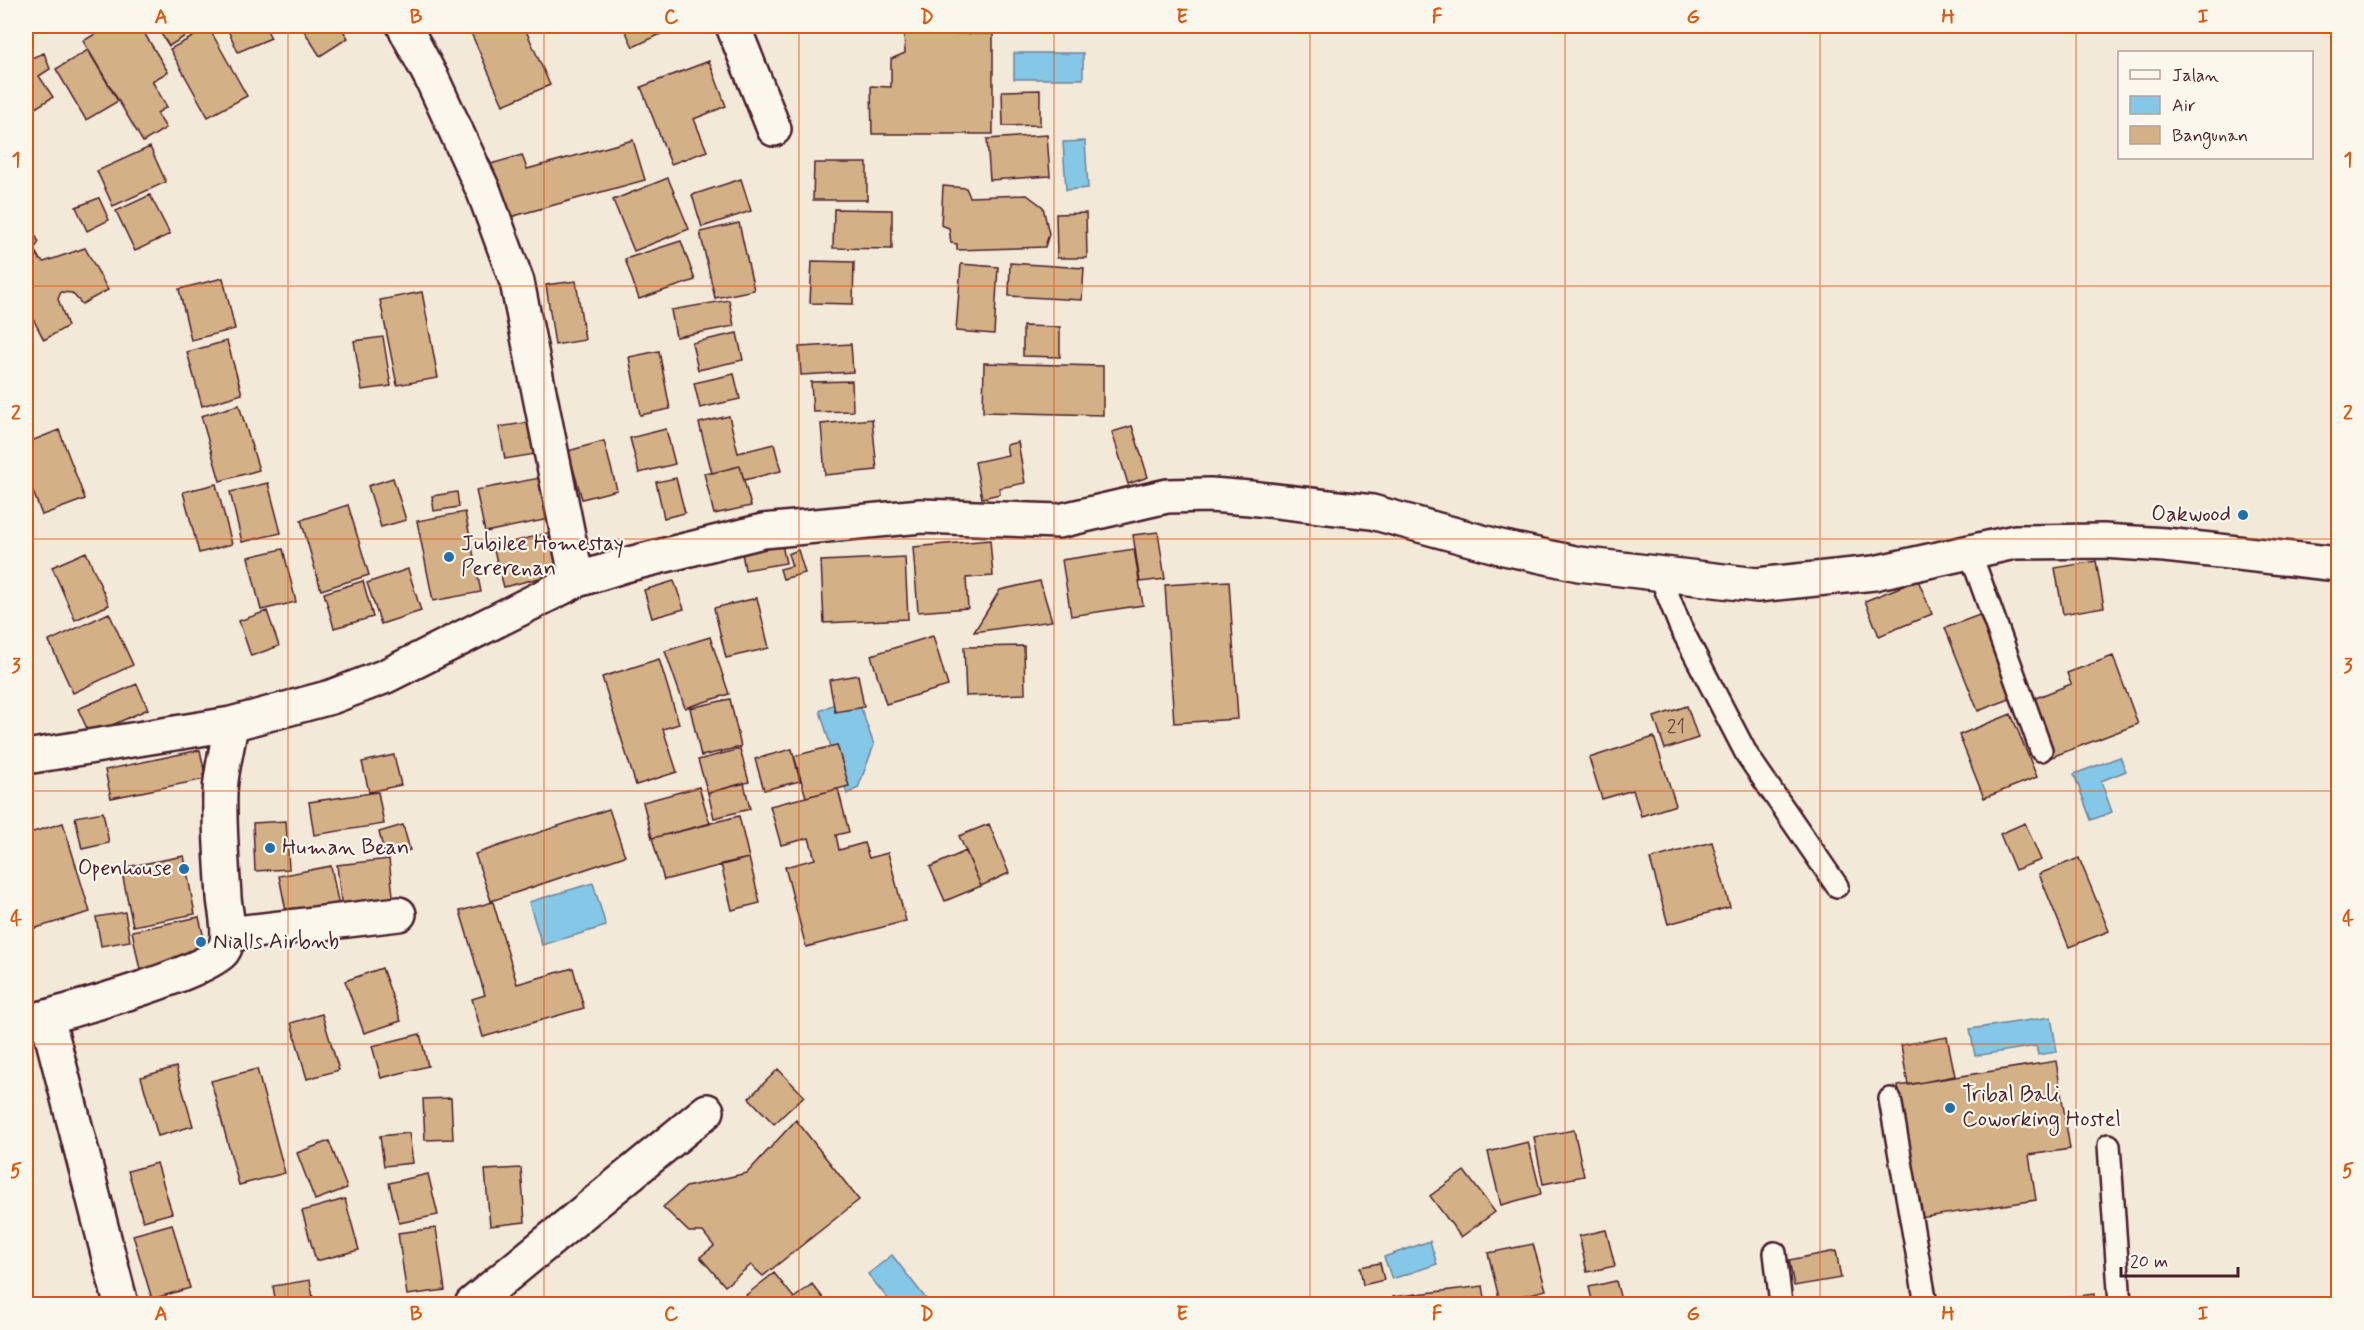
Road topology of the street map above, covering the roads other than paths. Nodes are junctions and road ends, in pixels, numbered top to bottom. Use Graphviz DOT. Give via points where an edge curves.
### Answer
graph roads {
  1 [pos="404,26"];
  2 [pos="733,26"];
  3 [pos="774,129"];
  4 [pos="1970,552"];
  5 [pos="2338,564"];
  6 [pos="1660,575"];
  7 [pos="577,580"];
  8 [pos="231,724"];
  9 [pos="2041,750"];
  10 [pos="26,757"];
  11 [pos="1837,886"];
  12 [pos="399,914"];
  13 [pos="228,934"];
  14 [pos="36,1019"];
  15 [pos="1890,1099"];
  16 [pos="707,1111"];
  17 [pos="2109,1145"];
  18 [pos="1775,1253"];
  19 [pos="122,1305"];
  20 [pos="472,1305"];
  21 [pos="1781,1305"];
  22 [pos="1926,1305"];
  23 [pos="2120,1305"];
  1 -- 7 [label="street" via="484,192 517,282"];
  2 -- 3 [label="street"];
  4 -- 5 [label="street" via="2015,542 2103,541"];
  4 -- 6 [label="street" via="1874,573 1757,585"];
  4 -- 9 [label="lane"];
  6 -- 7 [label="street" via="1557,560 1372,512 1210,495 1167,496 1059,521 921,516 763,531"];
  6 -- 11 [label="lane" via="1680,626 1747,755"];
  7 -- 8 [label="street" via="386,676 331,697"];
  8 -- 10 [label="street"];
  8 -- 13 [label="street" via="220,791"];
  12 -- 13 [label="street"];
  13 -- 14 [label="street" via="224,951 208,964"];
  14 -- 19 [label="street"];
  15 -- 22 [label="lane"];
  16 -- 20 [label="street"];
  17 -- 23 [label="lane"];
  18 -- 21 [label="lane"];
}
